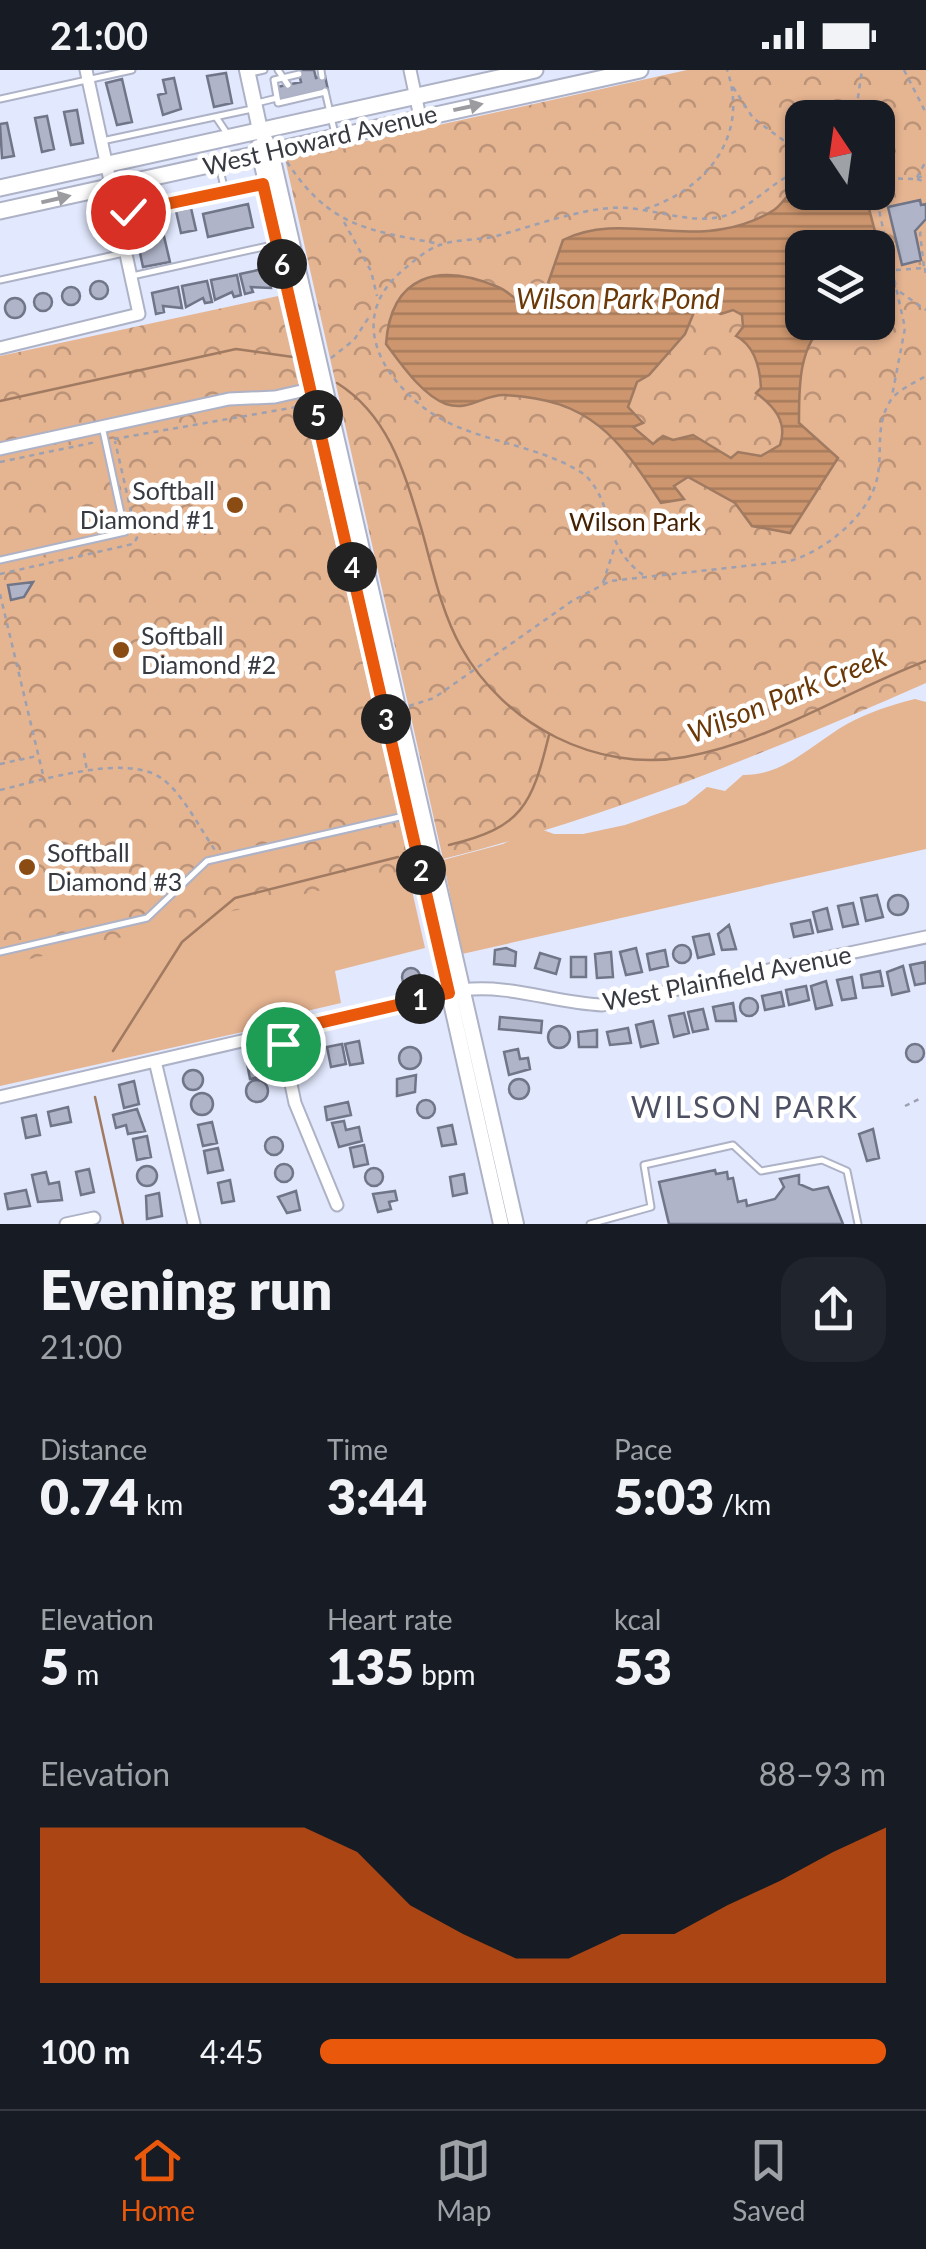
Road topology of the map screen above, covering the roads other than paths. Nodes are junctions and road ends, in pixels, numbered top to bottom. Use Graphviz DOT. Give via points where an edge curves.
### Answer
graph roads {
  1 [pos="132,70"];
  2 [pos="278,70"];
  3 [pos="410,70"];
  4 [pos="535,70"];
  5 [pos="640,70"];
  6 [pos="253,71"];
  7 [pos="87,75"];
  8 [pos="298,77"];
  9 [pos="566,78"];
  10 [pos="287,81"];
  11 [pos="415,96"];
  12 [pos="278,98"];
  13 [pos="0,99"];
  14 [pos="291,99"];
  15 [pos="255,106"];
  16 [pos="330,115"];
  17 [pos="216,117"];
  18 [pos="420,118"];
  19 [pos="295,123"];
  20 [pos="260,130"];
  21 [pos="228,137"];
  22 [pos="335,137"];
  23 [pos="101,141"];
  24 [pos="185,147"];
  25 [pos="271,154"];
  26 [pos="218,162"];
  27 [pos="106,165"];
  28 [pos="190,169"];
  29 [pos="263,184"];
  30 [pos="111,186"];
  31 [pos="0,188"];
  32 [pos="224,192"];
  33 [pos="0,212"];
  34 [pos="118,214"];
  35 [pos="284,242"];
  36 [pos="127,252"];
  37 [pos="132,276"];
  38 [pos="0,280"];
  39 [pos="0,348"];
  40 [pos="317,382"];
  41 [pos="102,426"];
  42 [pos="0,449"];
  43 [pos="0,560"];
  44 [pos="415,813"];
  45 [pos="926,937"];
  46 [pos="0,952"];
  47 [pos="456,991"];
  48 [pos="280,1032"];
  49 [pos="155,1061"];
  50 [pos="0,1097"];
  51 [pos="338,1205"];
  52 [pos="94,1218"];
  53 [pos="66,1224"];
  54 [pos="194,1224"];
  55 [pos="501,1224"];
  56 [pos="516,1224"];
  57 [pos="590,1224"];
  58 [pos="858,1224"];
  1 -- 7 [label="lane"];
  2 -- 10 [label="lane"];
  3 -- 11 [label="street"];
  4 -- 11 [label="main road, West Howard Avenue"];
  5 -- 9 [label="main road, West Howard Avenue"];
  6 -- 15 [label="street"];
  7 -- 13 [label="lane"];
  7 -- 23 [label="street"];
  8 -- 10 [label="lane"];
  18 -- 9 [label="main road, West Howard Avenue, one-way"];
  10 -- 12 [label="lane" via="274,80"];
  11 -- 16 [label="main road, West Howard Avenue"];
  11 -- 18 [label="street"];
  12 -- 14 [label="lane"];
  12 -- 15 [label="lane"];
  14 -- 16 [label="lane" via="325,92"];
  14 -- 19 [label="lane"];
  15 -- 17 [label="lane"];
  15 -- 20 [label="street"];
  16 -- 19 [label="main road, West Howard Avenue"];
  16 -- 22 [label="lane"];
  17 -- 21 [label="lane"];
  17 -- 23 [label="lane"];
  18 -- 22 [label="main road, West Howard Avenue"];
  19 -- 20 [label="main road, West Howard Avenue"];
  20 -- 21 [label="main road, West Howard Avenue"];
  20 -- 25 [label="street"];
  21 -- 24 [label="main road, West Howard Avenue"];
  22 -- 25 [label="main road, West Howard Avenue"];
  23 -- 27 [label="street"];
  24 -- 27 [label="main road, West Howard Avenue"];
  24 -- 28 [label="lane"];
  25 -- 26 [label="main road, West Howard Avenue"];
  25 -- 29 [label="street"];
  25 -- 35 [label="street"];
  26 -- 28 [label="main road, West Howard Avenue"];
  26 -- 32 [label="lane"];
  27 -- 30 [label="street"];
  27 -- 31 [label="main road, West Howard Avenue"];
  28 -- 30 [label="main road, West Howard Avenue"];
  29 -- 32 [label="lane"];
  29 -- 35 [label="street"];
  33 -- 30 [label="main road, West Howard Avenue, one-way"];
  30 -- 34 [label="street"];
  32 -- 34 [label="lane"];
  34 -- 36 [label="street"];
  35 -- 37 [label="lane"];
  35 -- 40 [label="street"];
  36 -- 37 [label="street"];
  36 -- 38 [label="lane"];
  37 -- 39 [label="street" via="139,314"];
  40 -- 41 [label="street" via="276,398 228,399"];
  40 -- 44 [label="street"];
  41 -- 42 [label="street"];
  41 -- 43 [label="lane" via="126,532"];
  44 -- 46 [label="lane" via="221,858 195,868 147,918"];
  44 -- 47 [label="street"];
  45 -- 47 [label="street, West Plainfield Avenue" via="602,1005 519,989"];
  47 -- 48 [label="street, West Plainfield Avenue"];
  47 -- 55 [label="street"];
  47 -- 56 [label="street"];
  48 -- 49 [label="street, West Plainfield Avenue"];
  48 -- 51 [label="street" via="295,1102"];
  49 -- 50 [label="street, West Plainfield Avenue"];
  49 -- 54 [label="street"];
  52 -- 53 [label="street"];
  57 -- 58 [label="lane" via="650,1207 644,1166 733,1145 762,1171 822,1160 847,1170"];
}
